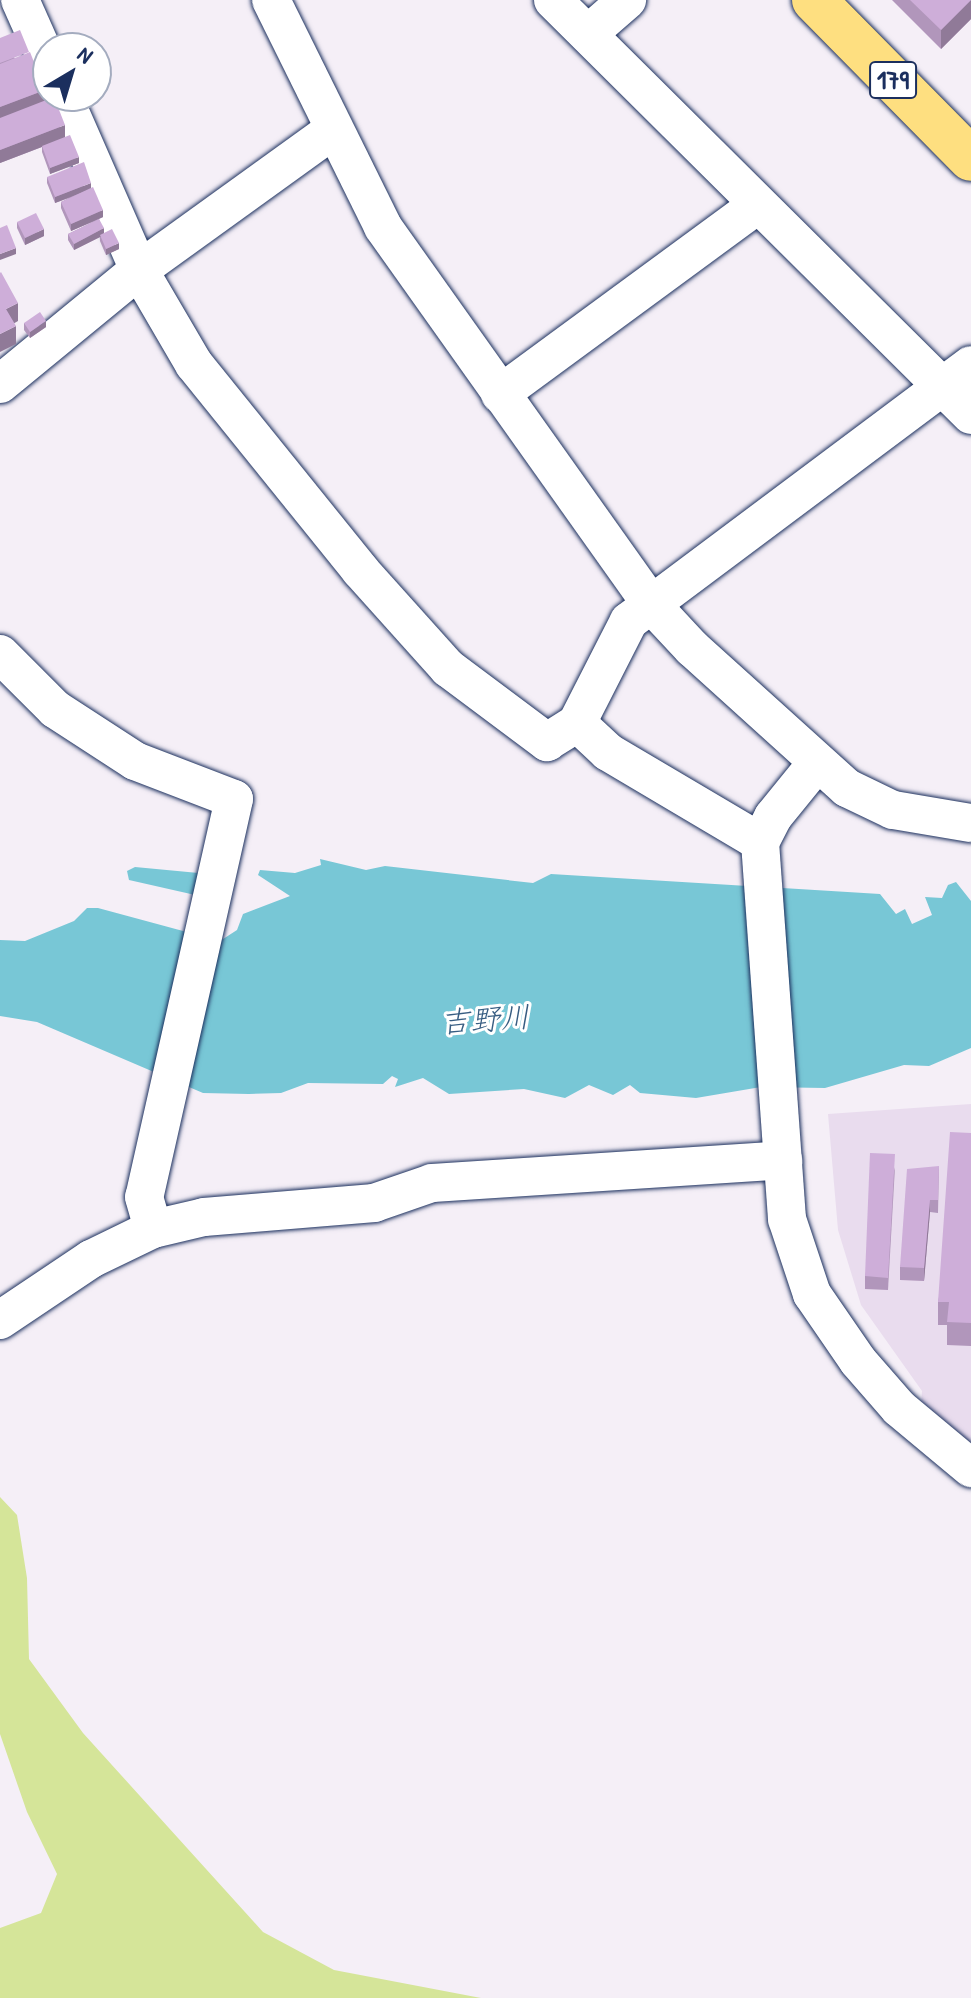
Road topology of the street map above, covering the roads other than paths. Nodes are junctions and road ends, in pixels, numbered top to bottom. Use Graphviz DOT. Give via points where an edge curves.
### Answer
graph roads {
  1 [pos="20,0"];
  2 [pos="271,0"];
  3 [pos="553,0"];
  4 [pos="627,0"];
  5 [pos="814,0"];
  6 [pos="34,32"];
  7 [pos="588,34"];
  8 [pos="70,112"];
  9 [pos="332,131"];
  10 [pos="971,159"];
  11 [pos="756,206"];
  12 [pos="139,270"];
  13 [pos="958,376"];
  14 [pos="0,384"];
  15 [pos="500,394"];
  16 [pos="971,415"];
  17 [pos="650,603"];
  18 [pos="0,654"];
  19 [pos="577,723"];
  20 [pos="816,764"];
  21 [pos="971,823"];
  22 [pos="759,854"];
  23 [pos="782,1144"];
  24 [pos="153,1229"];
  25 [pos="0,1320"];
  26 [pos="971,1468"];
  1 -- 6 [label="street"];
  2 -- 9 [label="street"];
  3 -- 7 [label="street"];
  4 -- 7 [label="street"];
  5 -- 10 [label="highway, 179"];
  7 -- 11 [label="street"];
  8 -- 12 [label="street"];
  9 -- 12 [label="street"];
  9 -- 15 [label="street" via="383,227"];
  11 -- 13 [label="street"];
  11 -- 15 [label="street"];
  12 -- 14 [label="street"];
  12 -- 19 [label="street" via="194,364 360,570 448,668 547,742"];
  13 -- 16 [label="street"];
  13 -- 17 [label="street"];
  15 -- 17 [label="street"];
  17 -- 19 [label="street" via="629,621 616,642"];
  17 -- 20 [label="street"];
  18 -- 24 [label="street" via="55,709 135,761 234,799 144,1197"];
  19 -- 22 [label="street" via="608,752"];
  20 -- 21 [label="street" via="847,788 893,810"];
  20 -- 22 [label="street" via="773,817"];
  22 -- 23 [label="street"];
  23 -- 24 [label="street" via="432,1183 374,1203 204,1217"];
  23 -- 26 [label="street" via="787,1219 812,1294 899,1408"];
  24 -- 25 [label="street" via="91,1259"];
}
